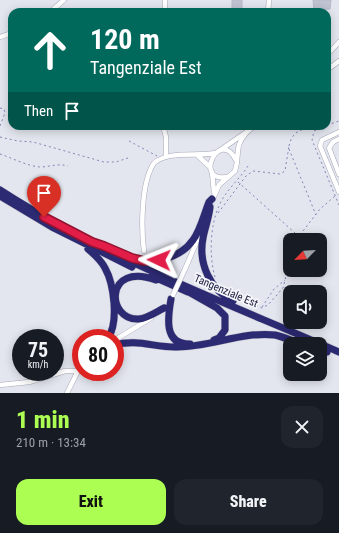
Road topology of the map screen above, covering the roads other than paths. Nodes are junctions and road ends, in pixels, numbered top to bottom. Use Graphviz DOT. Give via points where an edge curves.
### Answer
graph roads {
  1 [pos="64,0"];
  2 [pos="55,8"];
  3 [pos="339,42"];
  4 [pos="331,51"];
  5 [pos="164,130"];
  6 [pos="250,130"];
  7 [pos="339,132"];
  8 [pos="339,139"];
  9 [pos="217,152"];
  10 [pos="193,153"];
  11 [pos="163,157"];
  12 [pos="236,160"];
  13 [pos="211,169"];
  14 [pos="339,174"];
  15 [pos="228,176"];
  16 [pos="0,190"];
  17 [pos="337,194"];
  18 [pos="0,196"];
  19 [pos="212,200"];
  20 [pos="63,233"];
  21 [pos="92,242"];
  22 [pos="144,251"];
  23 [pos="170,284"];
  24 [pos="187,291"];
  25 [pos="172,297"];
  26 [pos="164,308"];
  27 [pos="264,320"];
  28 [pos="112,329"];
  29 [pos="124,334"];
  30 [pos="292,337"];
  31 [pos="283,338"];
  32 [pos="124,344"];
  33 [pos="339,352"];
  34 [pos="327,353"];
  35 [pos="339,357"];
  36 [pos="72,371"];
  37 [pos="72,381"];
  38 [pos="0,385"];
  39 [pos="67,393"];
  1 -- 2 [label="street"];
  3 -- 4 [label="street"];
  5 -- 11 [label="street" via="166,137"];
  6 -- 9 [label="street"];
  6 -- 12 [label="street" via="239,143"];
  7 -- 17 [label="street" via="320,142"];
  8 -- 14 [label="street" via="329,148"];
  9 -- 10 [label="street" via="205,155"];
  9 -- 12 [label="street" via="228,152"];
  9 -- 13 [label="street" via="211,159"];
  10 -- 11 [label="street"];
  10 -- 13 [label="street" via="201,157"];
  11 -- 22 [label="street" via="152,166 143,201"];
  12 -- 15 [label="street" via="235,171"];
  13 -- 15 [label="street" via="218,176"];
  13 -- 19 [label="street"];
  15 -- 19 [label="street" via="219,185"];
  16 -- 21 [label="highway, Tangenziale Est"];
  18 -- 20 [label="highway, Tangenziale Est"];
  19 -- 21 [label="highway" via="193,240 168,258 152,261 137,259"];
  19 -- 25 [label="street, bridge"];
  19 -- 27 [label="highway" via="202,243 206,272 222,294"];
  20 -- 23 [label="highway, Tangenziale Est"];
  20 -- 28 [label="highway" via="95,255 104,265 108,273 115,317"];
  21 -- 27 [label="highway, Tangenziale Est"];
  23 -- 24 [label="highway, Tangenziale Est"];
  23 -- 26 [label="highway" via="145,276 132,276 122,282 115,294 120,311 131,318 144,318"];
  24 -- 25 [label="highway" via="217,308 225,316 225,330 219,338 191,344 177,339 167,322"];
  24 -- 30 [label="highway, Tangenziale Est"];
  25 -- 26 [label="street"];
  26 -- 29 [label="street"];
  27 -- 33 [label="highway, Tangenziale Est"];
  31 -- 32 [label="highway" via="264,335 188,347 136,342"];
  34 -- 35 [label="highway"];
  36 -- 38 [label="street" via="28,382"];
  37 -- 39 [label="street"];
}
